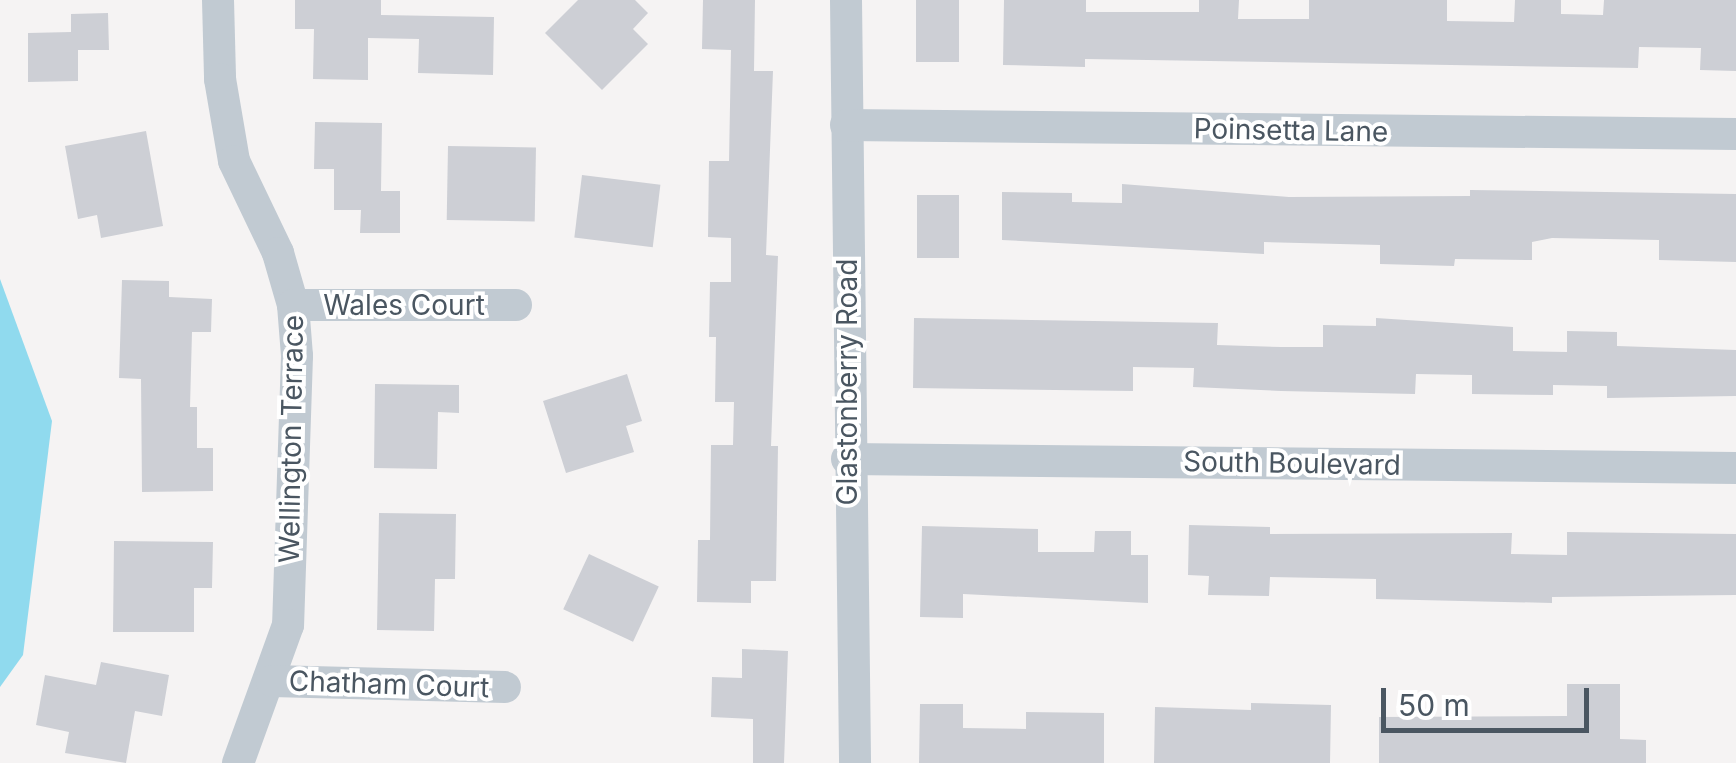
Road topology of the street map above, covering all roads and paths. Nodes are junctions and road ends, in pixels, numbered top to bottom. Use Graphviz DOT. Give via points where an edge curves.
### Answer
graph roads {
  1 [pos="218,0"];
  2 [pos="846,0"];
  3 [pos="846,126"];
  4 [pos="1736,134"];
  5 [pos="516,305"];
  6 [pos="293,306"];
  7 [pos="847,459"];
  8 [pos="1736,468"];
  9 [pos="272,681"];
  10 [pos="505,687"];
  11 [pos="238,763"];
  12 [pos="856,763"];
  1 -- 6 [label="street, Wellington Terrace" via="220,79 234,161 278,253"];
  2 -- 3 [label="street, Glastonberry Road"];
  3 -- 4 [label="street, Poinsetta Lane"];
  3 -- 7 [label="street, Glastonberry Road"];
  5 -- 6 [label="street, Wales Court"];
  6 -- 9 [label="street, Wellington Terrace" via="288,626"];
  7 -- 8 [label="street, South Boulevard"];
  7 -- 12 [label="street, Glastonberry Road"];
  9 -- 10 [label="street, Chatham Court"];
  9 -- 11 [label="street, Wellington Terrace"];
}
